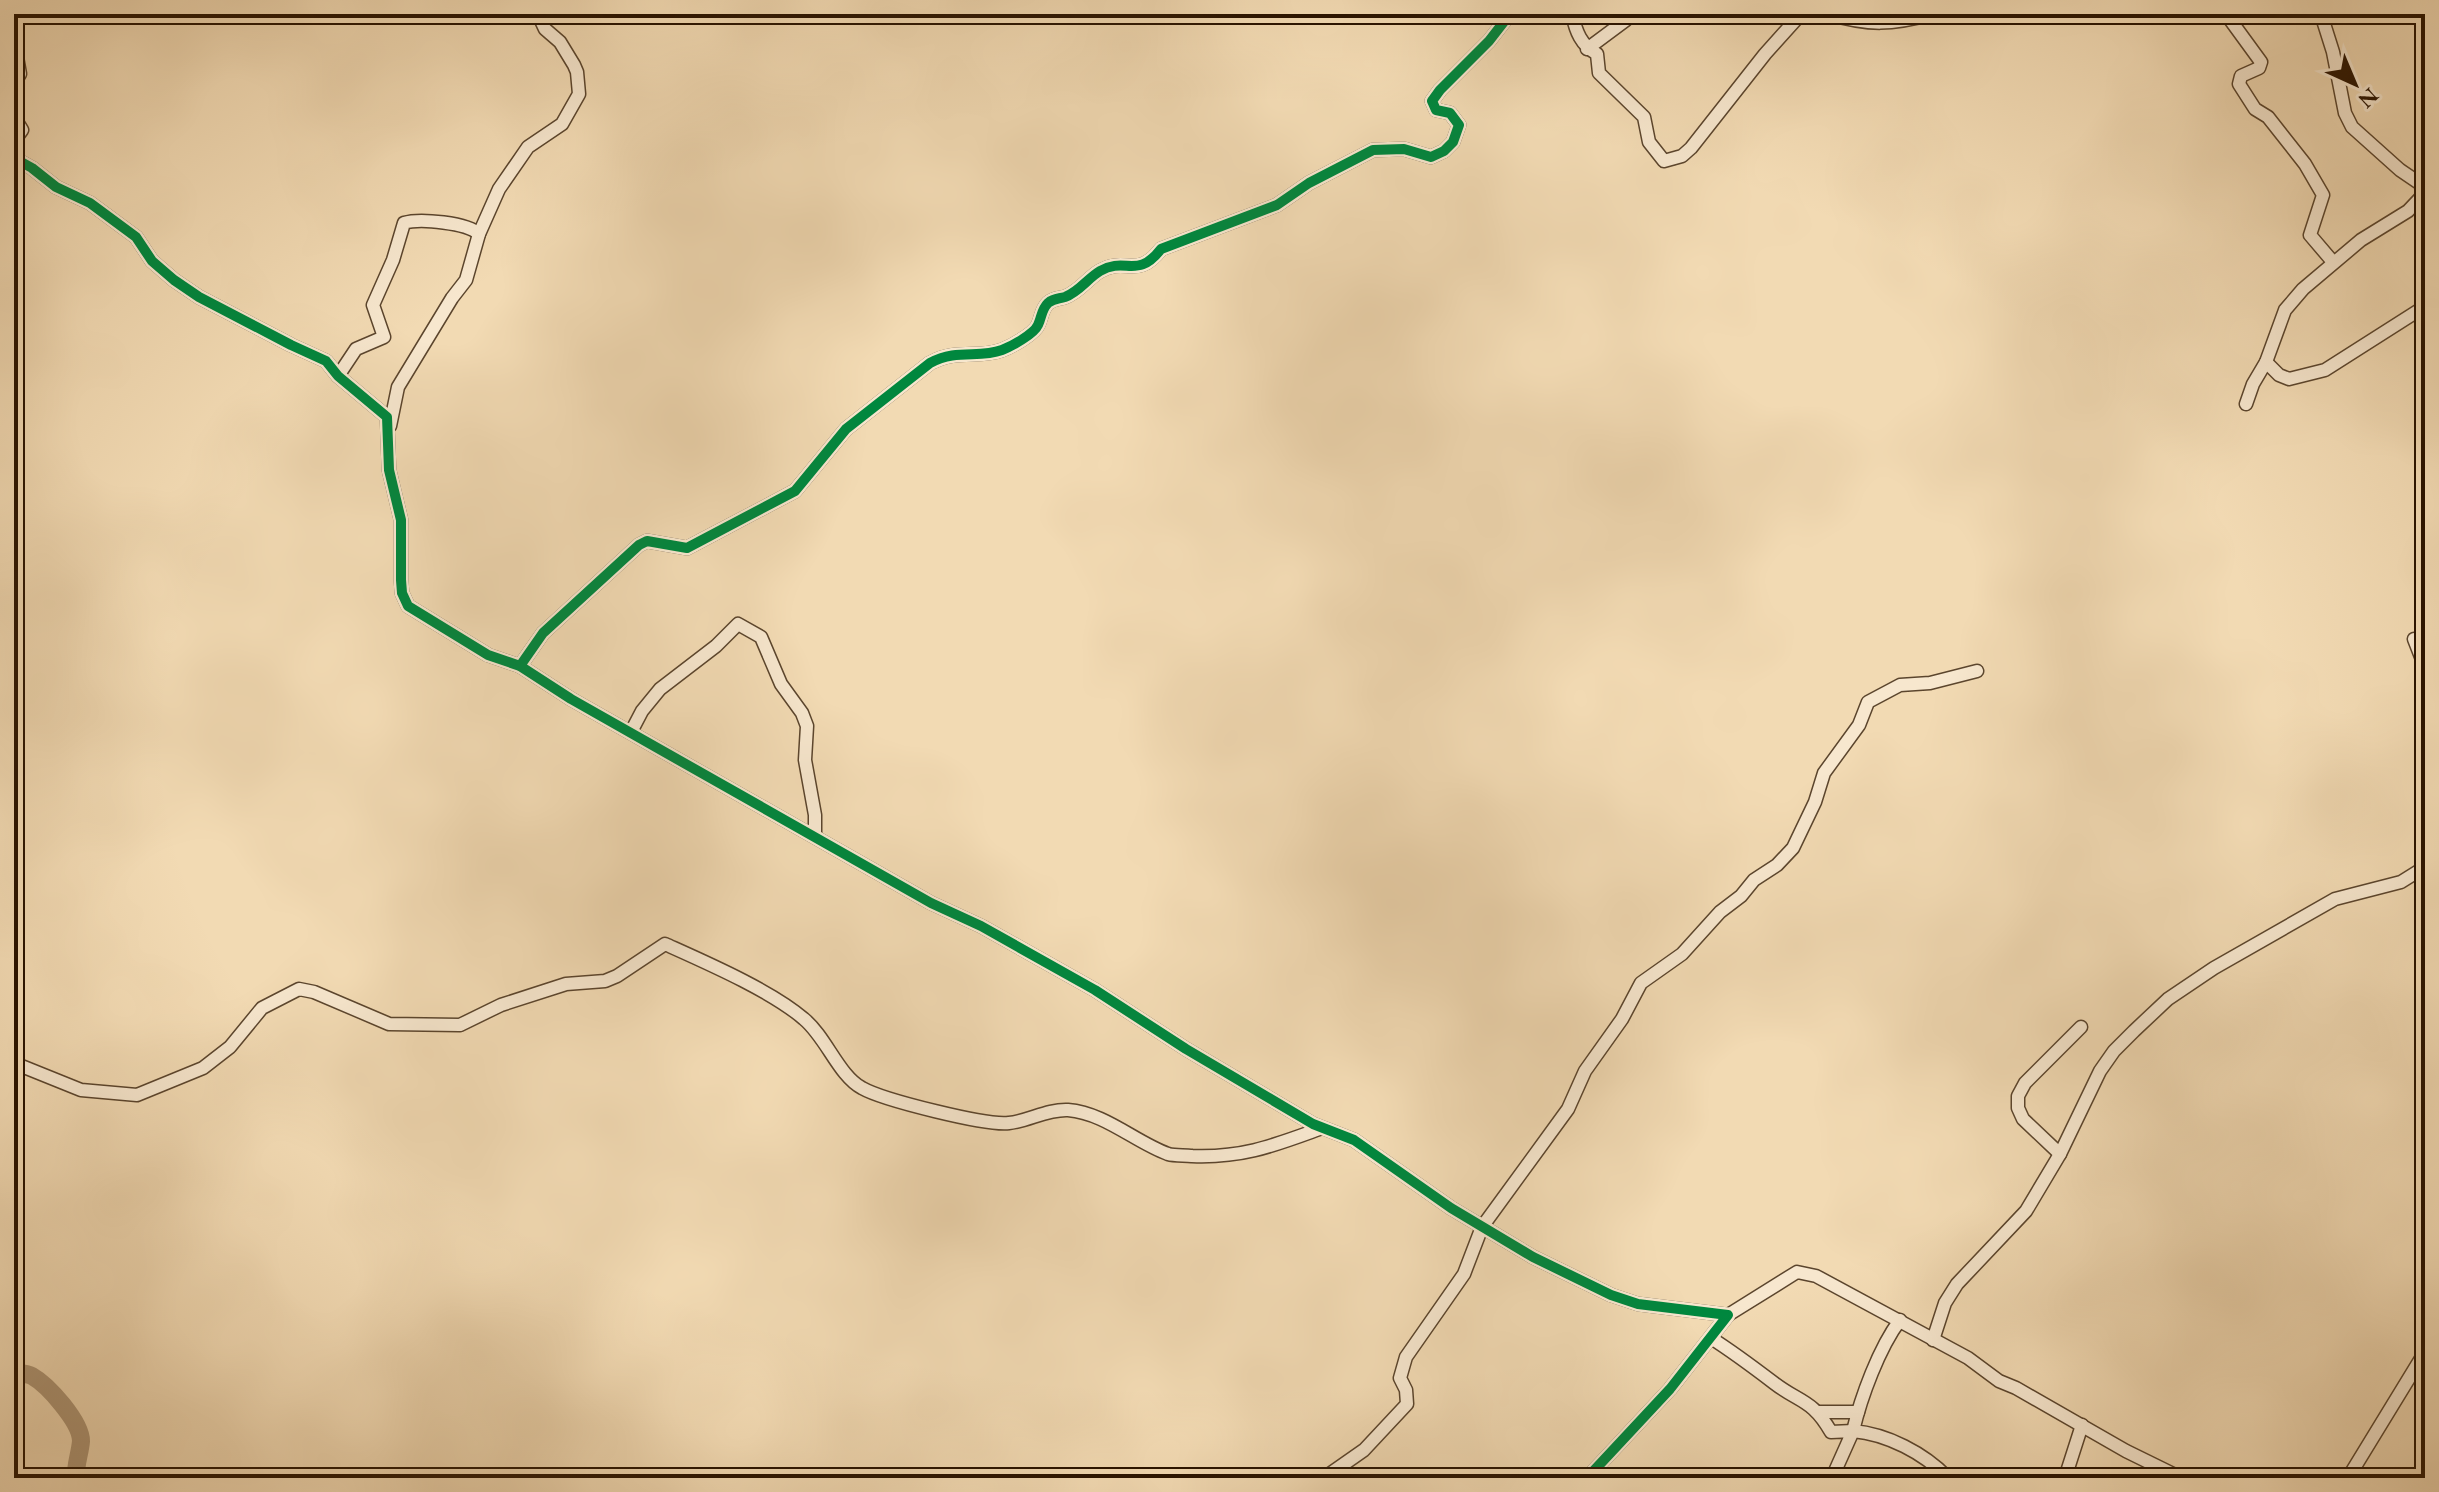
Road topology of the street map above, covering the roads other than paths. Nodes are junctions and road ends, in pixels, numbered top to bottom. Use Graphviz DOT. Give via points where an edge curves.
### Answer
graph roads {
  1 [pos="538,14"];
  2 [pos="1510,14"];
  3 [pos="1572,14"];
  4 [pos="1629,14"];
  5 [pos="1801,14"];
  6 [pos="1829,14"];
  7 [pos="1931,14"];
  8 [pos="2226,14"];
  9 [pos="2321,14"];
  10 [pos="14,40"];
  11 [pos="1587,49"];
  12 [pos="14,84"];
  13 [pos="14,117"];
  14 [pos="14,141"];
  15 [pos="14,158"];
  16 [pos="2425,187"];
  17 [pos="2425,193"];
  18 [pos="479,234"];
  19 [pos="2333,262"];
  20 [pos="2425,307"];
  21 [pos="2266,362"];
  22 [pos="338,376"];
  23 [pos="2246,404"];
  24 [pos="388,433"];
  25 [pos="2414,639"];
  26 [pos="520,666"];
  27 [pos="2425,667"];
  28 [pos="1977,671"];
  29 [pos="631,732"];
  30 [pos="815,836"];
  31 [pos="2425,867"];
  32 [pos="2081,1027"];
  33 [pos="14,1063"];
  34 [pos="1322,1128"];
  35 [pos="2060,1154"];
  36 [pos="1482,1227"];
  37 [pos="1728,1315"];
  38 [pos="1900,1320"];
  39 [pos="1711,1338"];
  40 [pos="1933,1340"];
  41 [pos="2425,1352"];
  42 [pos="1819,1412"];
  43 [pos="1858,1412"];
  44 [pos="2082,1425"];
  45 [pos="1853,1431"];
  46 [pos="1324,1478"];
  47 [pos="1587,1478"];
  48 [pos="1832,1478"];
  49 [pos="1948,1478"];
  50 [pos="2065,1478"];
  51 [pos="2181,1478"];
  52 [pos="2348,1478"];
  1 -- 18 [label="street" via="574,65 579,94 562,124 528,147 499,189"];
  2 -- 26 [label="street" via="1432,101 1436,110 1450,113 1459,125 1457,137 1444,151 1431,157 1393,148 1358,156 1277,205 1161,249 1144,265 1099,272 1065,297 1050,301 1034,331 1010,346 991,353 944,355 846,429 795,491 687,548 647,541 639,545 543,633"];
  3 -- 11 [label="street"];
  4 -- 11 [label="street"];
  5 -- 11 [label="street" via="1691,148 1664,161 1649,142 1644,117 1599,73 1597,54"];
  6 -- 7 [label="street" via="1885,25"];
  8 -- 19 [label="street" via="2261,62 2241,76 2241,88 2305,164 2323,195 2310,235"];
  9 -- 16 [label="street" via="2352,127"];
  10 -- 12 [label="street" via="20,74"];
  13 -- 14 [label="street" via="22,130"];
  15 -- 22 [label="street" via="127,230 152,261 199,297 326,361"];
  17 -- 19 [label="street" via="2408,211"];
  18 -- 22 [label="street" via="447,223 404,223 373,305 384,337 356,349"];
  18 -- 24 [label="street" via="466,280 398,387"];
  19 -- 21 [label="street" via="2285,310"];
  20 -- 21 [label="street" via="2325,370 2289,379"];
  21 -- 23 [label="street"];
  22 -- 24 [label="street" via="387,417"];
  24 -- 26 [label="street" via="389,470 401,520 402,593 408,606 488,655"];
  25 -- 27 [label="street"];
  26 -- 29 [label="street"];
  28 -- 36 [label="street" via="1902,684 1868,702 1859,725 1824,773 1793,848 1720,912 1682,954 1641,983 1585,1071 1568,1109"];
  29 -- 30 [label="street"];
  29 -- 30 [label="street" via="660,689 732,627 738,624 753,631 769,649 781,684 807,726 805,760"];
  30 -- 34 [label="street" via="1095,990"];
  31 -- 35 [label="street" via="2401,882 2335,899 2168,999 2107,1061"];
  32 -- 35 [label="street" via="2018,1096 2023,1119"];
  33 -- 34 [label="street" via="81,1090 137,1095 203,1068 230,1047 262,1008 299,989 389,1024 460,1025 566,984 605,981 665,944 805,1019 848,1078 862,1088 935,1111 1006,1124 1069,1110 1102,1120 1170,1155 1253,1152"];
  34 -- 36 [label="street" via="1354,1140"];
  35 -- 40 [label="street" via="2026,1211 1957,1284"];
  36 -- 37 [label="street" via="1611,1295 1666,1309"];
  36 -- 46 [label="street" via="1464,1274 1406,1357 1400,1378 1407,1404 1364,1450"];
  37 -- 38 [label="street" via="1797,1272 1816,1276"];
  37 -- 39 [label="street"];
  38 -- 40 [label="street"];
  38 -- 43 [label="street"];
  39 -- 42 [label="street"];
  39 -- 47 [label="street"];
  40 -- 44 [label="street"];
  41 -- 52 [label="street"];
  42 -- 43 [label="street"];
  42 -- 45 [label="street" via="1831,1432"];
  43 -- 45 [label="street"];
  44 -- 50 [label="street"];
  44 -- 51 [label="street"];
  45 -- 48 [label="street"];
  45 -- 49 [label="street" via="1897,1442"];
}
